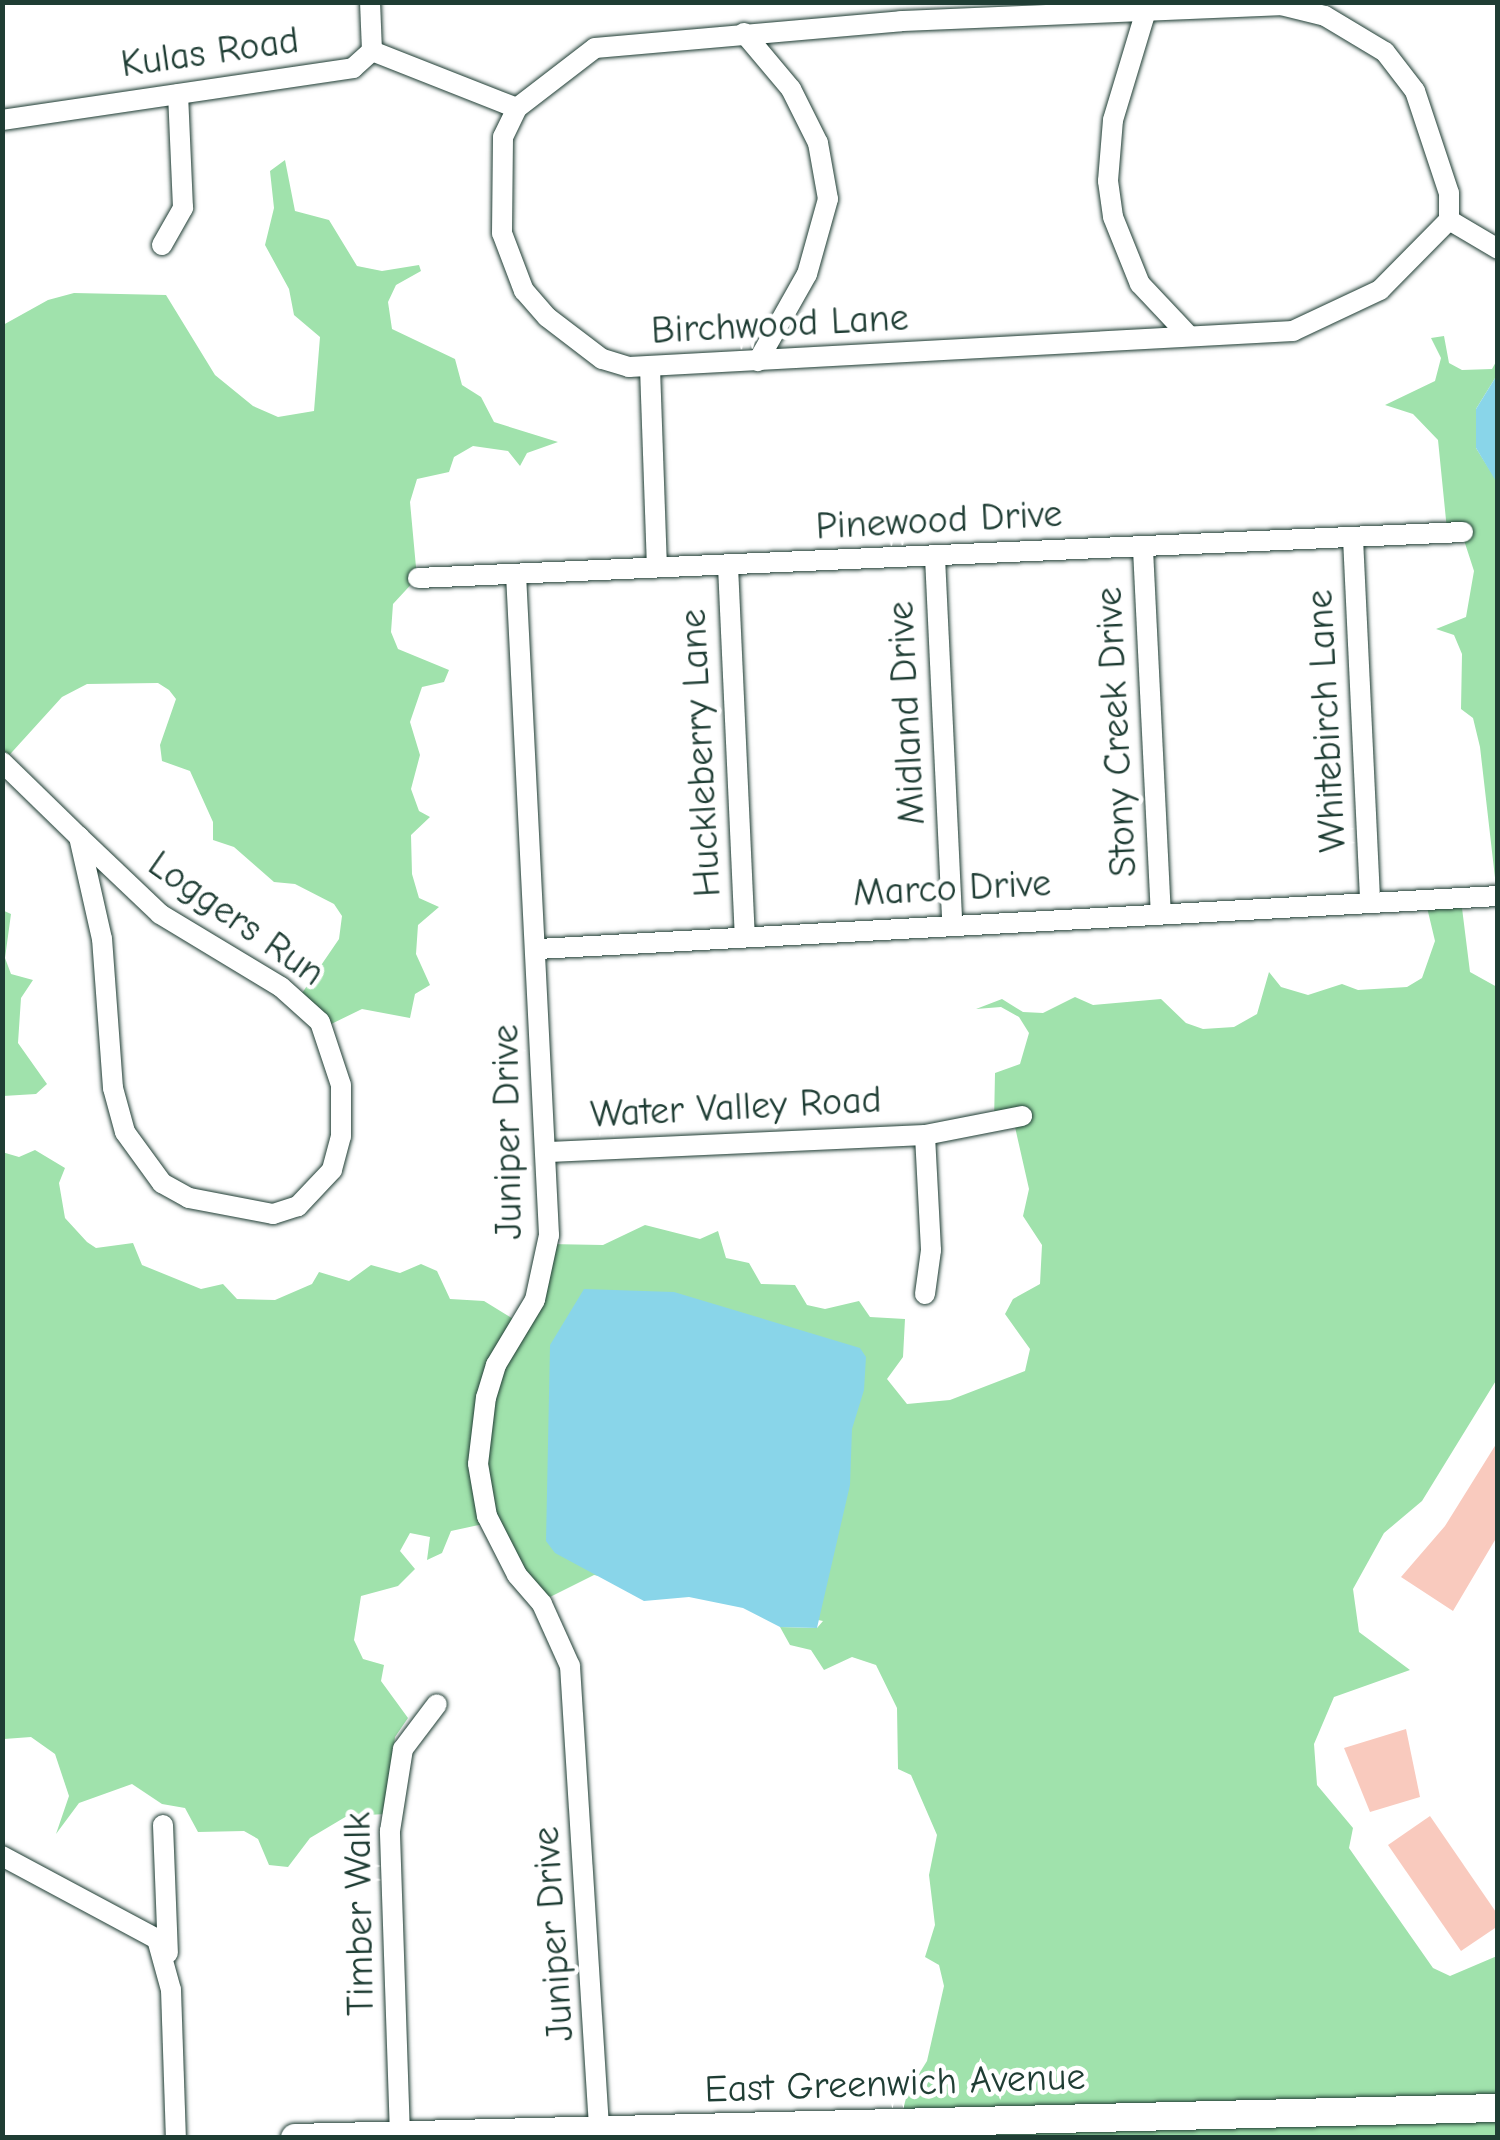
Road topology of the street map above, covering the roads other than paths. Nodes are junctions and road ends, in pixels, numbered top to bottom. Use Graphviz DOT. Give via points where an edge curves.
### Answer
graph roads {
  1 [pos="370,2"];
  2 [pos="1144,14"];
  3 [pos="744,33"];
  4 [pos="372,51"];
  5 [pos="178,94"];
  6 [pos="517,108"];
  7 [pos="2,120"];
  8 [pos="1449,220"];
  9 [pos="162,245"];
  10 [pos="1498,249"];
  11 [pos="1189,336"];
  12 [pos="758,361"];
  13 [pos="650,368"];
  14 [pos="1463,532"];
  15 [pos="1353,538"];
  16 [pos="1143,548"];
  17 [pos="934,558"];
  18 [pos="728,566"];
  19 [pos="657,567"];
  20 [pos="516,574"];
  21 [pos="418,578"];
  22 [pos="2,762"];
  23 [pos="79,837"];
  24 [pos="1498,896"];
  25 [pos="1370,900"];
  26 [pos="1160,911"];
  27 [pos="952,924"];
  28 [pos="745,936"];
  29 [pos="538,949"];
  30 [pos="1022,1116"];
  31 [pos="926,1135"];
  32 [pos="549,1152"];
  33 [pos="925,1294"];
  34 [pos="437,1704"];
  35 [pos="163,1825"];
  36 [pos="2,1856"];
  37 [pos="168,1960"];
  38 [pos="1498,2108"];
  39 [pos="599,2130"];
  40 [pos="400,2136"];
  41 [pos="176,2138"];
  42 [pos="295,2138"];
  1 -- 4 [label="street"];
  2 -- 3 [label="street"];
  2 -- 8 [label="street" via="1281,5 1358,32 1385,52 1415,91 1449,193"];
  2 -- 11 [label="street" via="1113,120 1113,217 1140,284"];
  3 -- 6 [label="street" via="595,48"];
  3 -- 12 [label="street" via="792,89 818,144 828,199 807,274"];
  4 -- 5 [label="street, Kulas Road" via="353,68"];
  4 -- 6 [label="street"];
  5 -- 7 [label="street, Kulas Road"];
  5 -- 9 [label="street" via="183,208"];
  6 -- 13 [label="street, Birchwood Lane" via="503,137 500,203 502,234 524,291 572,340 602,358"];
  8 -- 10 [label="street"];
  8 -- 11 [label="street, Birchwood Lane" via="1380,290 1349,308 1293,331"];
  11 -- 12 [label="street, Birchwood Lane"];
  12 -- 13 [label="street, Birchwood Lane"];
  13 -- 19 [label="street"];
  14 -- 15 [label="street, Pinewood Drive"];
  15 -- 16 [label="street, Pinewood Drive"];
  15 -- 25 [label="street, Whitebirch Lane"];
  16 -- 17 [label="street, Pinewood Drive"];
  16 -- 26 [label="street, Stony Creek Drive"];
  17 -- 18 [label="street, Pinewood Drive"];
  17 -- 27 [label="street, Midland Drive"];
  18 -- 19 [label="street, Pinewood Drive"];
  18 -- 28 [label="street, Huckleberry Lane"];
  19 -- 20 [label="street, Pinewood Drive"];
  20 -- 21 [label="street, Pinewood Drive"];
  20 -- 29 [label="street, Juniper Drive"];
  22 -- 23 [label="street, Loggers Run"];
  23 -- 23 [label="street, Loggers Run" via="102,939 113,1088 125,1132 162,1182 189,1198 274,1214 298,1206 332,1170 341,1136 341,1086 320,1022 281,987 148,905"];
  24 -- 25 [label="street, Marco Drive"];
  25 -- 26 [label="street, Marco Drive"];
  26 -- 27 [label="street, Marco Drive"];
  27 -- 28 [label="street, Marco Drive"];
  28 -- 29 [label="street, Marco Drive"];
  29 -- 32 [label="street, Juniper Drive"];
  30 -- 31 [label="street"];
  31 -- 32 [label="street, Water Valley Road"];
  31 -- 33 [label="street" via="931,1250"];
  32 -- 39 [label="street, Juniper Drive" via="544,1270 535,1300 496,1365 478,1434 478,1464 487,1516 517,1576 542,1604 570,1666"];
  34 -- 40 [label="street, Timber Walk" via="403,1749 392,1800"];
  35 -- 37 [label="street"];
  36 -- 37 [label="street" via="140,1926 157,1938"];
  37 -- 41 [label="street"];
  38 -- 39 [label="street, East Greenwich Avenue"];
  39 -- 40 [label="street, East Greenwich Avenue"];
  40 -- 42 [label="street, East Greenwich Avenue"];
}
